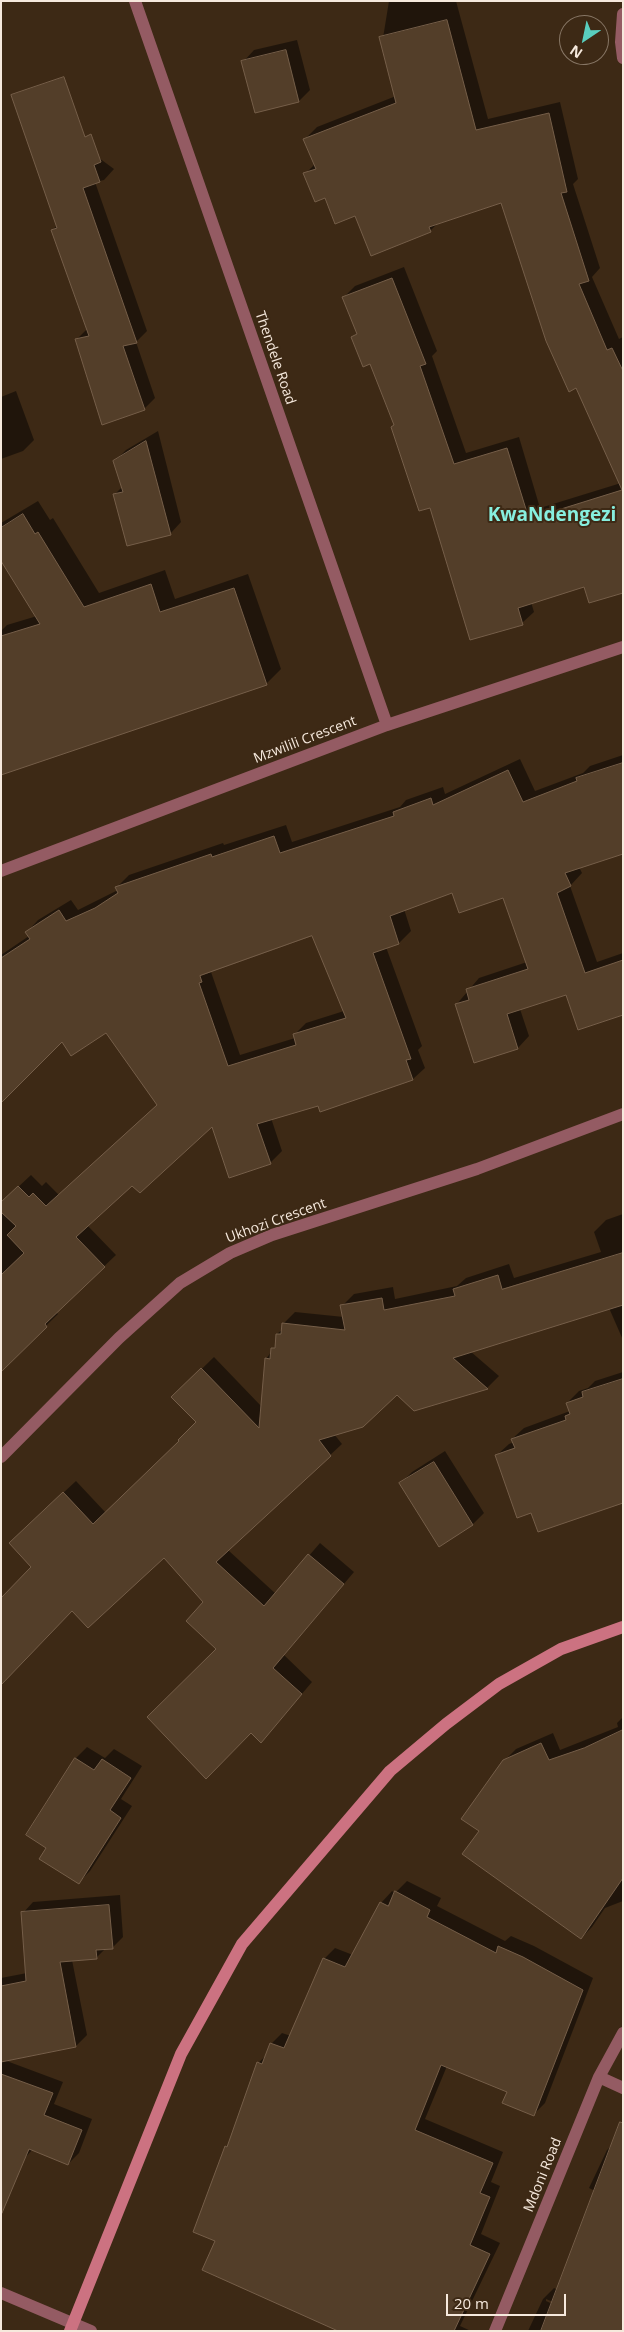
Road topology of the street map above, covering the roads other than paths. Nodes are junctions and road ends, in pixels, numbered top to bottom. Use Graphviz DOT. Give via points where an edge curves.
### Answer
graph roads {
  1 [pos="135,1"];
  2 [pos="623,14"];
  3 [pos="623,58"];
  4 [pos="623,646"];
  5 [pos="386,725"];
  6 [pos="1,871"];
  7 [pos="623,1114"];
  8 [pos="1,1457"];
  9 [pos="623,1627"];
  10 [pos="623,2033"];
  11 [pos="599,2077"];
  12 [pos="623,2088"];
  13 [pos="1,2293"];
  14 [pos="72,2326"];
  15 [pos="91,2331"];
  16 [pos="494,2331"];
  1 -- 5 [label="street, Thendele Road"];
  2 -- 3 [label="street"];
  4 -- 5 [label="street, Mzwilili Crescent"];
  5 -- 6 [label="street, Mzwilili Crescent"];
  7 -- 8 [label="street, Ukhozi Crescent" via="477,1169 272,1235 230,1254 180,1283 119,1338"];
  9 -- 14 [label="street" via="561,1649 499,1684 446,1724 390,1771 242,1944 181,2054"];
  10 -- 11 [label="street, Mdoni Road"];
  11 -- 12 [label="street"];
  11 -- 16 [label="street, Mdoni Road"];
  13 -- 14 [label="street"];
  14 -- 15 [label="street"];
}
